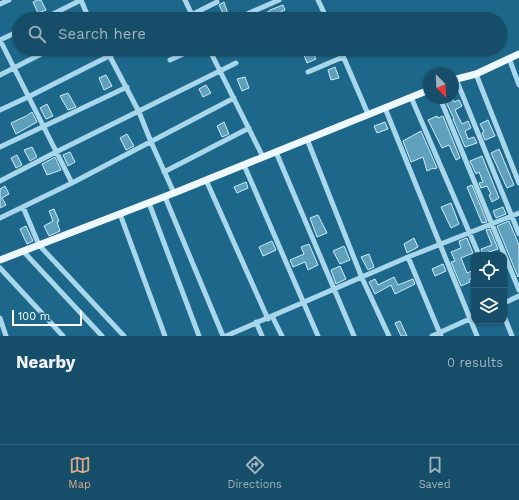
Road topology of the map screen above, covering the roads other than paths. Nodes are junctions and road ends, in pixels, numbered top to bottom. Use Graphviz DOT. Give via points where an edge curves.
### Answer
graph roads {
  1 [pos="9,0"];
  2 [pos="185,0"];
  3 [pos="279,0"];
  4 [pos="318,0"];
  5 [pos="217,2"];
  6 [pos="0,4"];
  7 [pos="57,12"];
  8 [pos="86,12"];
  9 [pos="191,12"];
  10 [pos="201,12"];
  11 [pos="252,12"];
  12 [pos="324,12"];
  13 [pos="12,34"];
  14 [pos="0,40"];
  15 [pos="519,54"];
  16 [pos="37,56"];
  17 [pos="110,56"];
  18 [pos="179,56"];
  19 [pos="212,56"];
  20 [pos="343,57"];
  21 [pos="509,58"];
  22 [pos="170,60"];
  23 [pos="236,63"];
  24 [pos="14,68"];
  25 [pos="220,71"];
  26 [pos="308,72"];
  27 [pos="476,74"];
  28 [pos="0,75"];
  29 [pos="459,79"];
  30 [pos="519,86"];
  31 [pos="127,87"];
  32 [pos="459,89"];
  33 [pos="423,92"];
  34 [pos="28,97"];
  35 [pos="412,97"];
  36 [pos="234,98"];
  37 [pos="443,104"];
  38 [pos="385,108"];
  39 [pos="0,110"];
  40 [pos="138,112"];
  41 [pos="368,114"];
  42 [pos="44,127"];
  43 [pos="249,128"];
  44 [pos="307,139"];
  45 [pos="151,142"];
  46 [pos="0,147"];
  47 [pos="56,152"];
  48 [pos="276,152"];
  49 [pos="263,157"];
  50 [pos="244,165"];
  51 [pos="164,172"];
  52 [pos="206,180"];
  53 [pos="0,181"];
  54 [pos="72,183"];
  55 [pos="519,183"];
  56 [pos="174,193"];
  57 [pos="165,197"];
  58 [pos="149,203"];
  59 [pos="23,207"];
  60 [pos="519,213"];
  61 [pos="120,214"];
  62 [pos="512,215"];
  63 [pos="0,218"];
  64 [pos="491,223"];
  65 [pos="469,232"];
  66 [pos="519,234"];
  67 [pos="440,244"];
  68 [pos="38,245"];
  69 [pos="23,251"];
  70 [pos="477,252"];
  71 [pos="408,257"];
  72 [pos="0,260"];
  73 [pos="0,268"];
  74 [pos="362,278"];
  75 [pos="335,290"];
  76 [pos="519,290"];
  77 [pos="519,296"];
  78 [pos="507,302"];
  79 [pos="303,303"];
  80 [pos="471,316"];
  81 [pos="270,317"];
  82 [pos="0,318"];
  83 [pos="471,319"];
  84 [pos="256,322"];
  85 [pos="474,324"];
  86 [pos="507,324"];
  87 [pos="5,333"];
  88 [pos="441,334"];
  89 [pos="10,336"];
  90 [pos="63,336"];
  91 [pos="102,336"];
  92 [pos="124,336"];
  93 [pos="165,336"];
  94 [pos="200,336"];
  95 [pos="223,336"];
  96 [pos="226,336"];
  97 [pos="262,336"];
  98 [pos="282,336"];
  99 [pos="318,336"];
  100 [pos="354,336"];
  101 [pos="389,336"];
  102 [pos="432,336"];
  103 [pos="477,336"];
  104 [pos="512,336"];
  1 -- 6 [label="street"];
  2 -- 9 [label="street"];
  3 -- 11 [label="street"];
  4 -- 12 [label="street"];
  5 -- 10 [label="street"];
  7 -- 8 [label="street" via="81,0"];
  13 -- 14 [label="street"];
  14 -- 24 [label="street"];
  15 -- 21 [label="main road"];
  16 -- 24 [label="street"];
  17 -- 31 [label="street"];
  17 -- 34 [label="street"];
  18 -- 22 [label="street"];
  19 -- 25 [label="street"];
  20 -- 26 [label="street"];
  20 -- 41 [label="street"];
  21 -- 27 [label="main road"];
  21 -- 30 [label="street"];
  23 -- 25 [label="street"];
  24 -- 28 [label="street"];
  24 -- 34 [label="street"];
  25 -- 36 [label="street"];
  25 -- 40 [label="street"];
  27 -- 29 [label="main road"];
  27 -- 55 [label="street"];
  31 -- 40 [label="street"];
  31 -- 42 [label="street"];
  32 -- 62 [label="street"];
  33 -- 35 [label="main road"];
  34 -- 39 [label="street"];
  34 -- 42 [label="street"];
  35 -- 38 [label="main road"];
  35 -- 65 [label="street"];
  36 -- 43 [label="street"];
  36 -- 45 [label="street"];
  37 -- 64 [label="street"];
  38 -- 41 [label="main road"];
  38 -- 67 [label="street"];
  40 -- 45 [label="street"];
  40 -- 47 [label="street"];
  41 -- 44 [label="main road"];
  42 -- 46 [label="street"];
  42 -- 47 [label="street"];
  43 -- 49 [label="street"];
  43 -- 51 [label="street"];
  44 -- 48 [label="main road"];
  44 -- 74 [label="street"];
  45 -- 51 [label="street"];
  45 -- 54 [label="street"];
  47 -- 53 [label="street"];
  47 -- 54 [label="street"];
  48 -- 49 [label="main road"];
  48 -- 75 [label="street"];
  49 -- 50 [label="main road"];
  50 -- 52 [label="main road"];
  50 -- 79 [label="street"];
  51 -- 56 [label="street"];
  52 -- 56 [label="main road"];
  52 -- 81 [label="street"];
  54 -- 59 [label="street"];
  56 -- 57 [label="main road"];
  57 -- 58 [label="main road"];
  57 -- 95 [label="street"];
  58 -- 61 [label="main road"];
  58 -- 94 [label="street"];
  59 -- 63 [label="street"];
  59 -- 68 [label="street"];
  60 -- 62 [label="street"];
  61 -- 68 [label="main road"];
  61 -- 93 [label="street"];
  62 -- 64 [label="street"];
  62 -- 66 [label="street"];
  64 -- 65 [label="street"];
  64 -- 76 [label="street"];
  65 -- 67 [label="street"];
  65 -- 70 [label="street"];
  67 -- 71 [label="street"];
  67 -- 80 [label="street"];
  68 -- 69 [label="main road"];
  68 -- 92 [label="street"];
  69 -- 72 [label="main road"];
  69 -- 91 [label="street"];
  71 -- 74 [label="street"];
  71 -- 88 [label="street"];
  73 -- 90 [label="street"];
  74 -- 75 [label="street"];
  74 -- 101 [label="street"];
  75 -- 79 [label="street"];
  75 -- 100 [label="street"];
  77 -- 78 [label="street"];
  79 -- 81 [label="street"];
  79 -- 99 [label="street"];
  81 -- 84 [label="street"];
  81 -- 98 [label="street"];
  82 -- 87 [label="street"];
  83 -- 88 [label="street"];
  84 -- 96 [label="street"];
  84 -- 97 [label="street"];
  85 -- 103 [label="street"];
  86 -- 104 [label="street"];
  87 -- 89 [label="street"];
  88 -- 102 [label="street"];
}
